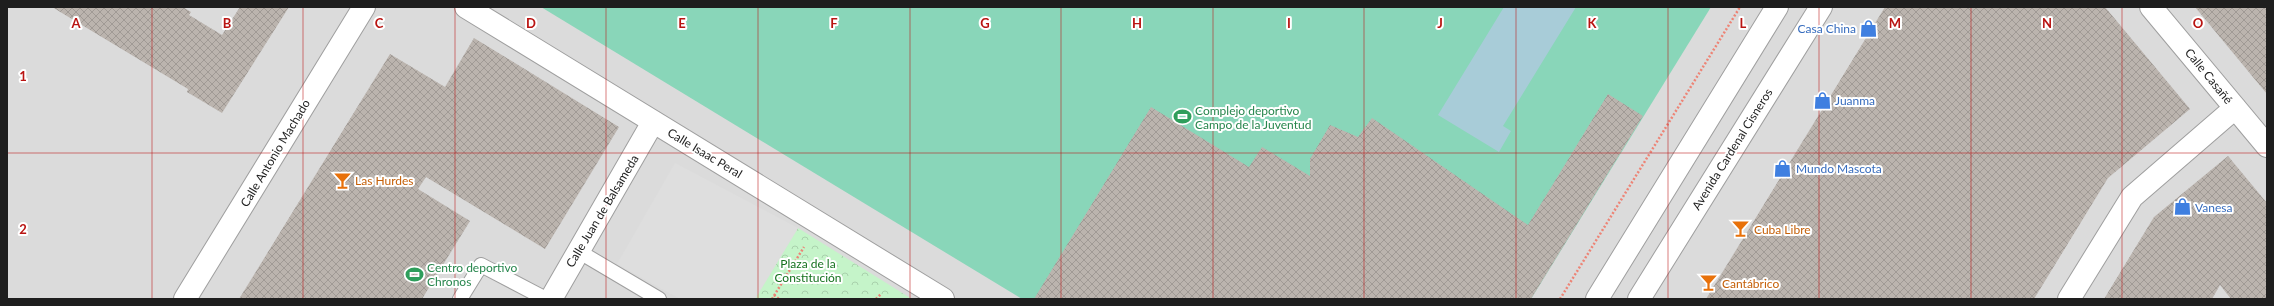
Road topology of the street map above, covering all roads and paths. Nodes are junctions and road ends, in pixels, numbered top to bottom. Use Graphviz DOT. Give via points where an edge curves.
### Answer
graph roads {
  1 [pos="364,7"];
  2 [pos="466,7"];
  3 [pos="1740,7"];
  4 [pos="1777,7"];
  5 [pos="1821,7"];
  6 [pos="2152,7"];
  7 [pos="2235,108"];
  8 [pos="653,122"];
  9 [pos="2267,146"];
  10 [pos="819,222"];
  11 [pos="578,251"];
  12 [pos="1615,269"];
  13 [pos="774,295"];
  14 [pos="1645,296"];
  15 [pos="185,299"];
  16 [pos="460,299"];
  17 [pos="546,299"];
  18 [pos="551,299"];
  19 [pos="659,299"];
  20 [pos="772,299"];
  21 [pos="779,299"];
  22 [pos="943,299"];
  23 [pos="1560,299"];
  24 [pos="1597,299"];
  25 [pos="2069,299"];
  1 -- 15 [label="street, Calle Antonio Machado"];
  2 -- 8 [label="street, Calle Isaac Peral"];
  3 -- 23 [label="path"];
  4 -- 12 [label="street"];
  5 -- 14 [label="street, Avenida Cardenal Cisneros"];
  6 -- 7 [label="street, Calle Casañé"];
  7 -- 9 [label="street, Calle Casañé"];
  7 -- 25 [label="street" via="2132,197"];
  8 -- 10 [label="street, Calle Isaac Peral"];
  8 -- 11 [label="street, Calle Juan de Balsameda"];
  10 -- 13 [label="path"];
  10 -- 22 [label="street, Calle Isaac Peral"];
  11 -- 18 [label="street, Calle Juan de Balsameda"];
  11 -- 19 [label="lane"];
  12 -- 14 [label="street, Avenida Cardenal Cisneros"];
  12 -- 24 [label="street"];
  13 -- 20 [label="path"];
  13 -- 21 [label="path"];
  16 -- 17 [label="lane" via="481,265"];
}
